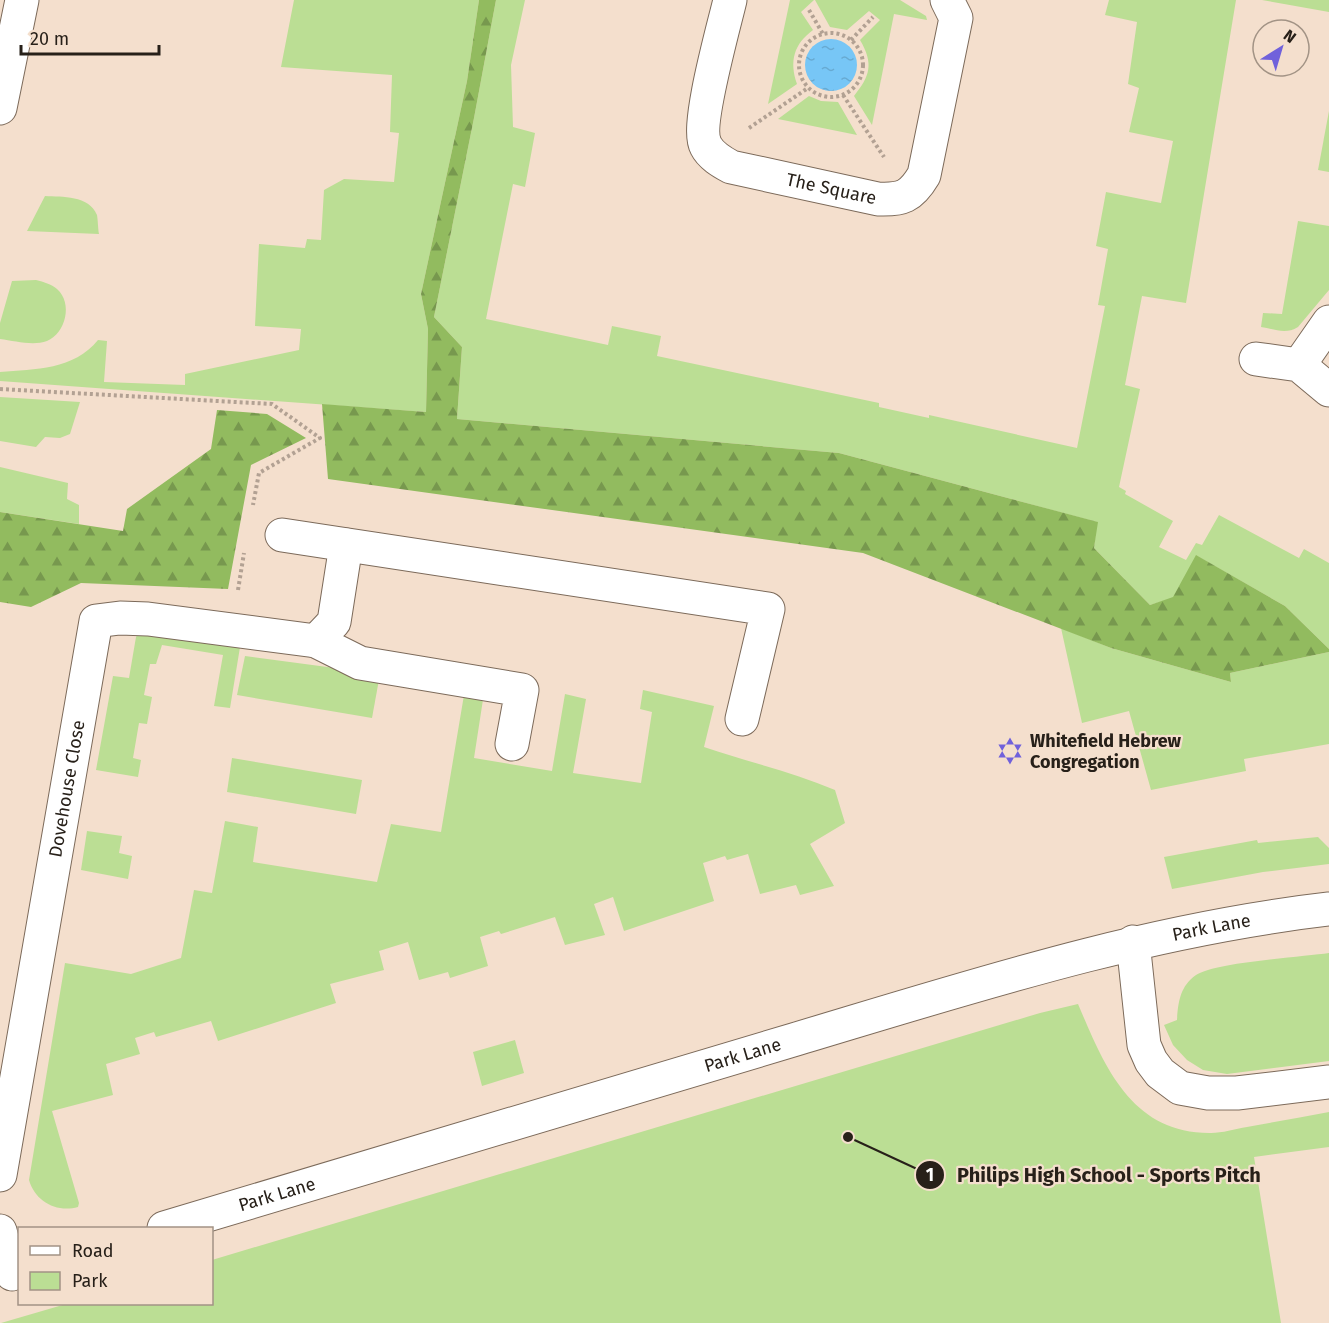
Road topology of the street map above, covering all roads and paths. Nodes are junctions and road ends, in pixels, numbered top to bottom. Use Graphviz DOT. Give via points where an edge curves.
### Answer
graph roads {
  1 [pos="22,0"];
  2 [pos="730,0"];
  3 [pos="947,0"];
  4 [pos="809,10"];
  5 [pos="873,17"];
  6 [pos="824,34"];
  7 [pos="851,40"];
  8 [pos="808,88"];
  9 [pos="843,95"];
  10 [pos="0,108"];
  11 [pos="712,153"];
  12 [pos="909,195"];
  13 [pos="1329,322"];
  14 [pos="1256,359"];
  15 [pos="1299,365"];
  16 [pos="0,389"];
  17 [pos="1329,390"];
  18 [pos="253,506"];
  19 [pos="282,535"];
  20 [pos="346,545"];
  21 [pos="245,550"];
  22 [pos="237,594"];
  23 [pos="316,640"];
  24 [pos="742,719"];
  25 [pos="512,744"];
  26 [pos="1329,909"];
  27 [pos="1133,942"];
  28 [pos="1329,1082"];
  29 [pos="0,1175"];
  30 [pos="167,1227"];
  31 [pos="0,1231"];
  32 [pos="10,1274"];
  1 -- 10 [label="street"];
  2 -- 11 [label="street" via="704,114 705,146"];
  3 -- 12 [label="street" via="956,18 924,175"];
  4 -- 6 [label="path"];
  5 -- 7 [label="path"];
  6 -- 7 [label="path" via="837,33"];
  6 -- 8 [label="path" via="809,41 799,59 802,80"];
  7 -- 9 [label="path" via="860,51 863,70 855,87"];
  8 -- 9 [label="path" via="827,97"];
  8 -- 11 [label="path"];
  9 -- 12 [label="path"];
  11 -- 12 [label="street, The Square" via="731,167 878,199 896,200"];
  13 -- 15 [label="street"];
  14 -- 15 [label="street"];
  15 -- 17 [label="street"];
  16 -- 18 [label="path" via="272,404 320,438 259,473"];
  19 -- 20 [label="street"];
  20 -- 23 [label="street" via="334,622"];
  20 -- 24 [label="street" via="768,609"];
  21 -- 22 [label="path"];
  23 -- 25 [label="street" via="360,663 522,690"];
  23 -- 29 [label="street, Dovehouse Close" via="148,619 96,621"];
  26 -- 27 [label="street, Park Lane" via="1264,916"];
  27 -- 28 [label="street" via="1144,1045 1160,1073 1180,1088 1238,1093"];
  27 -- 30 [label="street, Park Lane" via="980,984"];
  31 -- 32 [label="street"];
}
